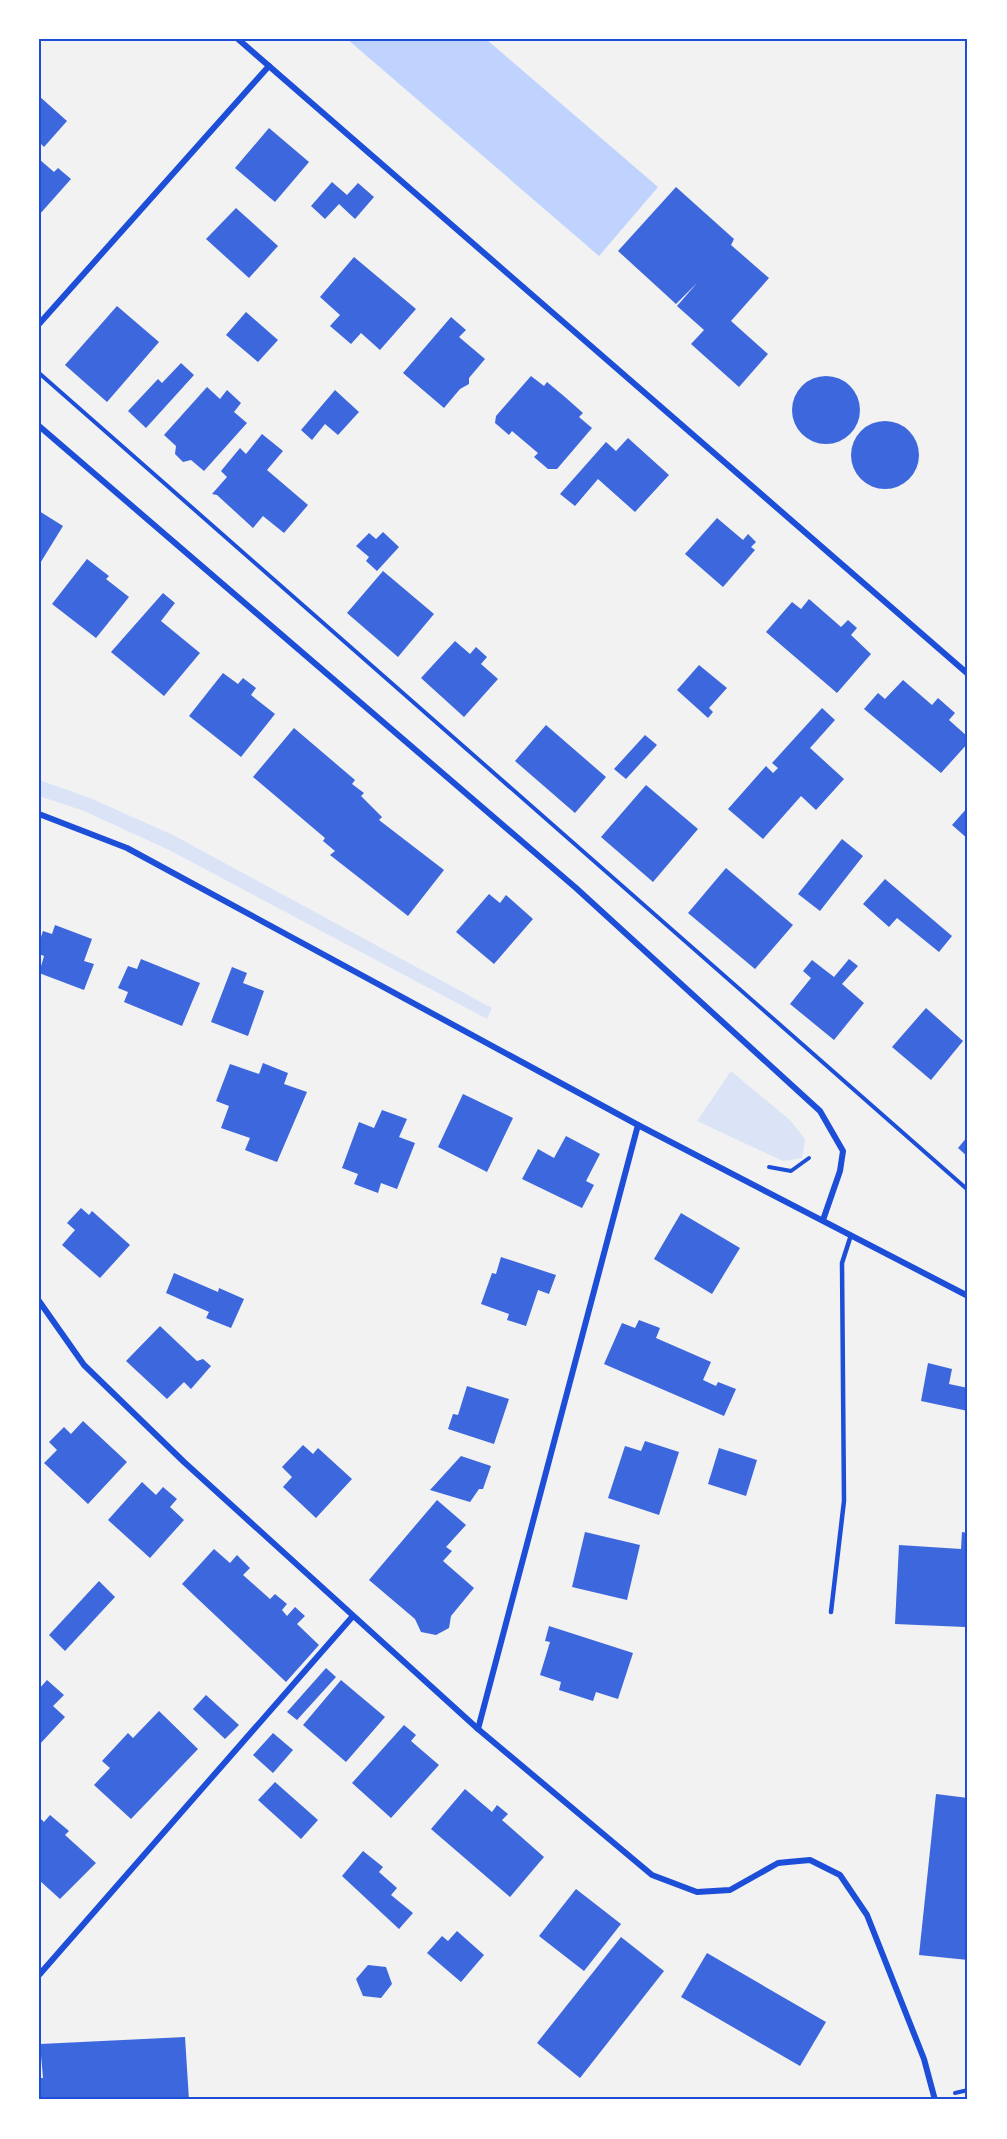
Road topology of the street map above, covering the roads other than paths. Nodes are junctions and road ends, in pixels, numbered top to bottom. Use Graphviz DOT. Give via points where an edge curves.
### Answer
graph roads {
  1 [pos="238,39"];
  2 [pos="269,66"];
  3 [pos="39,324"];
  4 [pos="39,426"];
  5 [pos="968,674"];
  6 [pos="39,813"];
  7 [pos="638,1125"];
  8 [pos="823,1220"];
  9 [pos="851,1235"];
  10 [pos="968,1296"];
  11 [pos="39,1301"];
  12 [pos="831,1612"];
  13 [pos="353,1616"];
  14 [pos="477,1729"];
  15 [pos="39,1975"];
  16 [pos="935,2100"];
  1 -- 2 [label="street"];
  2 -- 3 [label="street"];
  2 -- 5 [label="street"];
  4 -- 8 [label="street" via="576,888 820,1111 843,1151"];
  6 -- 7 [label="street" via="127,848"];
  7 -- 8 [label="street"];
  7 -- 14 [label="street"];
  8 -- 9 [label="street"];
  9 -- 10 [label="street"];
  9 -- 12 [label="lane" via="842,1263 844,1501"];
  11 -- 13 [label="street" via="84,1365"];
  13 -- 14 [label="street"];
  13 -- 15 [label="street"];
  14 -- 16 [label="street" via="652,1875 697,1892 730,1890 778,1863 810,1860 840,1875 867,1915 924,2059"];
}
